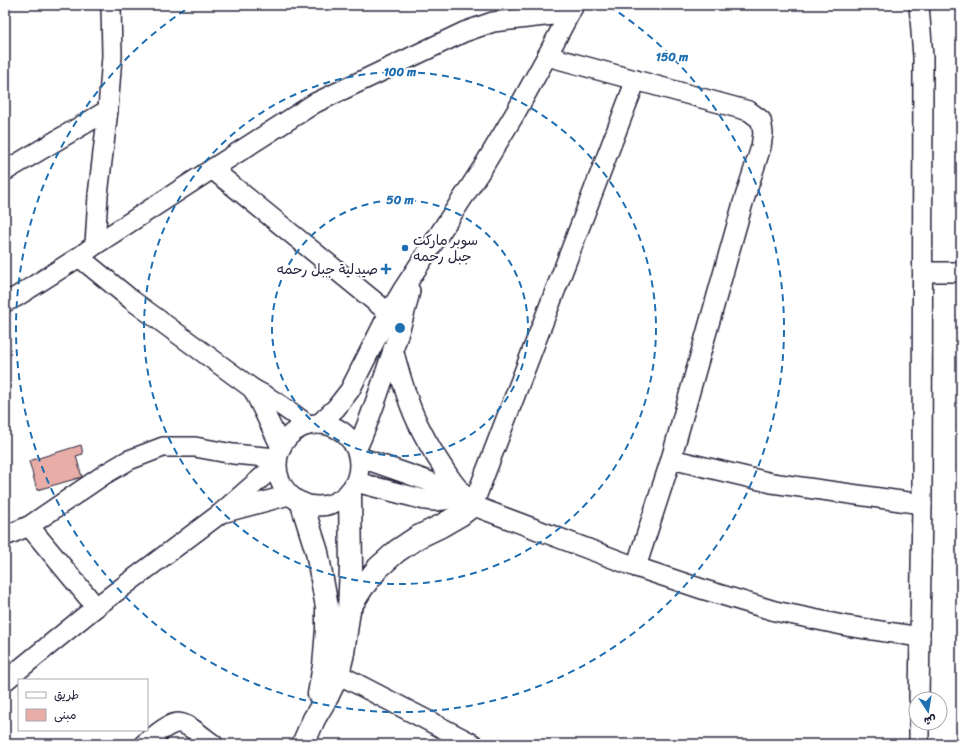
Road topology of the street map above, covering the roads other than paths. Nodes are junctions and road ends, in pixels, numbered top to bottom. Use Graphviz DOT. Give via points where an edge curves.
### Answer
graph roads {
  1 [pos="111,5"];
  2 [pos="919,5"];
  3 [pos="572,9"];
  4 [pos="547,56"];
  5 [pos="636,80"];
  6 [pos="108,110"];
  7 [pos="212,168"];
  8 [pos="5,171"];
  9 [pos="95,245"];
  10 [pos="79,257"];
  11 [pos="923,272"];
  12 [pos="961,272"];
  13 [pos="413,275"];
  14 [pos="5,302"];
  15 [pos="389,313"];
  16 [pos="393,349"];
  17 [pos="253,389"];
  18 [pos="313,424"];
  19 [pos="358,452"];
  20 [pos="278,457"];
  21 [pos="670,459"];
  22 [pos="353,488"];
  23 [pos="452,498"];
  24 [pos="296,500"];
  25 [pos="922,504"];
  26 [pos="473,505"];
  27 [pos="221,514"];
  28 [pos="29,526"];
  29 [pos="5,536"];
  30 [pos="636,567"];
  31 [pos="96,607"];
  32 [pos="349,610"];
  33 [pos="920,636"];
  34 [pos="331,670"];
  35 [pos="5,681"];
  36 [pos="919,691"];
  37 [pos="919,731"];
  38 [pos="144,744"];
  39 [pos="212,744"];
  40 [pos="303,744"];
  41 [pos="473,744"];
  42 [pos="918,744"];
  1 -- 6 [label="street" via="112,56"];
  2 -- 11 [label="street" via="924,57"];
  3 -- 4 [label="street"];
  3 -- 7 [label="street" via="493,22 464,32 315,103"];
  4 -- 5 [label="street"];
  4 -- 13 [label="street" via="483,167"];
  5 -- 21 [label="street" via="749,111 761,120 763,133"];
  5 -- 26 [label="street"];
  6 -- 8 [label="street"];
  6 -- 9 [label="street"];
  7 -- 9 [label="street"];
  7 -- 15 [label="street"];
  9 -- 10 [label="street"];
  10 -- 14 [label="street"];
  10 -- 17 [label="street"];
  11 -- 12 [label="street"];
  11 -- 25 [label="street"];
  13 -- 15 [label="street"];
  13 -- 16 [label="street"];
  15 -- 18 [label="street" via="350,390 336,408"];
  16 -- 19 [label="street"];
  16 -- 26 [label="street" via="408,399 422,433 454,483"];
  17 -- 18 [label="street"];
  17 -- 20 [label="street"];
  18 -- 19 [label="street" via="341,430 350,438"];
  18 -- 20 [label="street" via="297,430 288,437"];
  19 -- 22 [label="street" via="360,470"];
  19 -- 23 [label="street" via="432,483"];
  20 -- 24 [label="street" via="278,476 282,487"];
  20 -- 27 [label="street"];
  20 -- 28 [label="street" via="233,454 195,447 162,447 105,474"];
  21 -- 25 [label="street" via="772,483"];
  21 -- 30 [label="street"];
  22 -- 23 [label="street" via="434,502"];
  22 -- 24 [label="street" via="340,501 328,506 315,507"];
  22 -- 32 [label="street"];
  23 -- 26 [label="street"];
  24 -- 27 [label="street"];
  24 -- 34 [label="street" via="317,552 327,607"];
  25 -- 33 [label="street"];
  26 -- 30 [label="street"];
  26 -- 32 [label="street" via="397,551 378,568"];
  27 -- 31 [label="street"];
  28 -- 29 [label="street"];
  28 -- 31 [label="street"];
  30 -- 33 [label="street" via="775,611 847,626"];
  31 -- 35 [label="street"];
  32 -- 34 [label="street" via="343,653"];
  33 -- 36 [label="street"];
  34 -- 40 [label="street" via="327,697"];
  34 -- 41 [label="street"];
  37 -- 42 [label="street"];
  38 -- 39 [label="street" via="177,723 189,727"];
}
